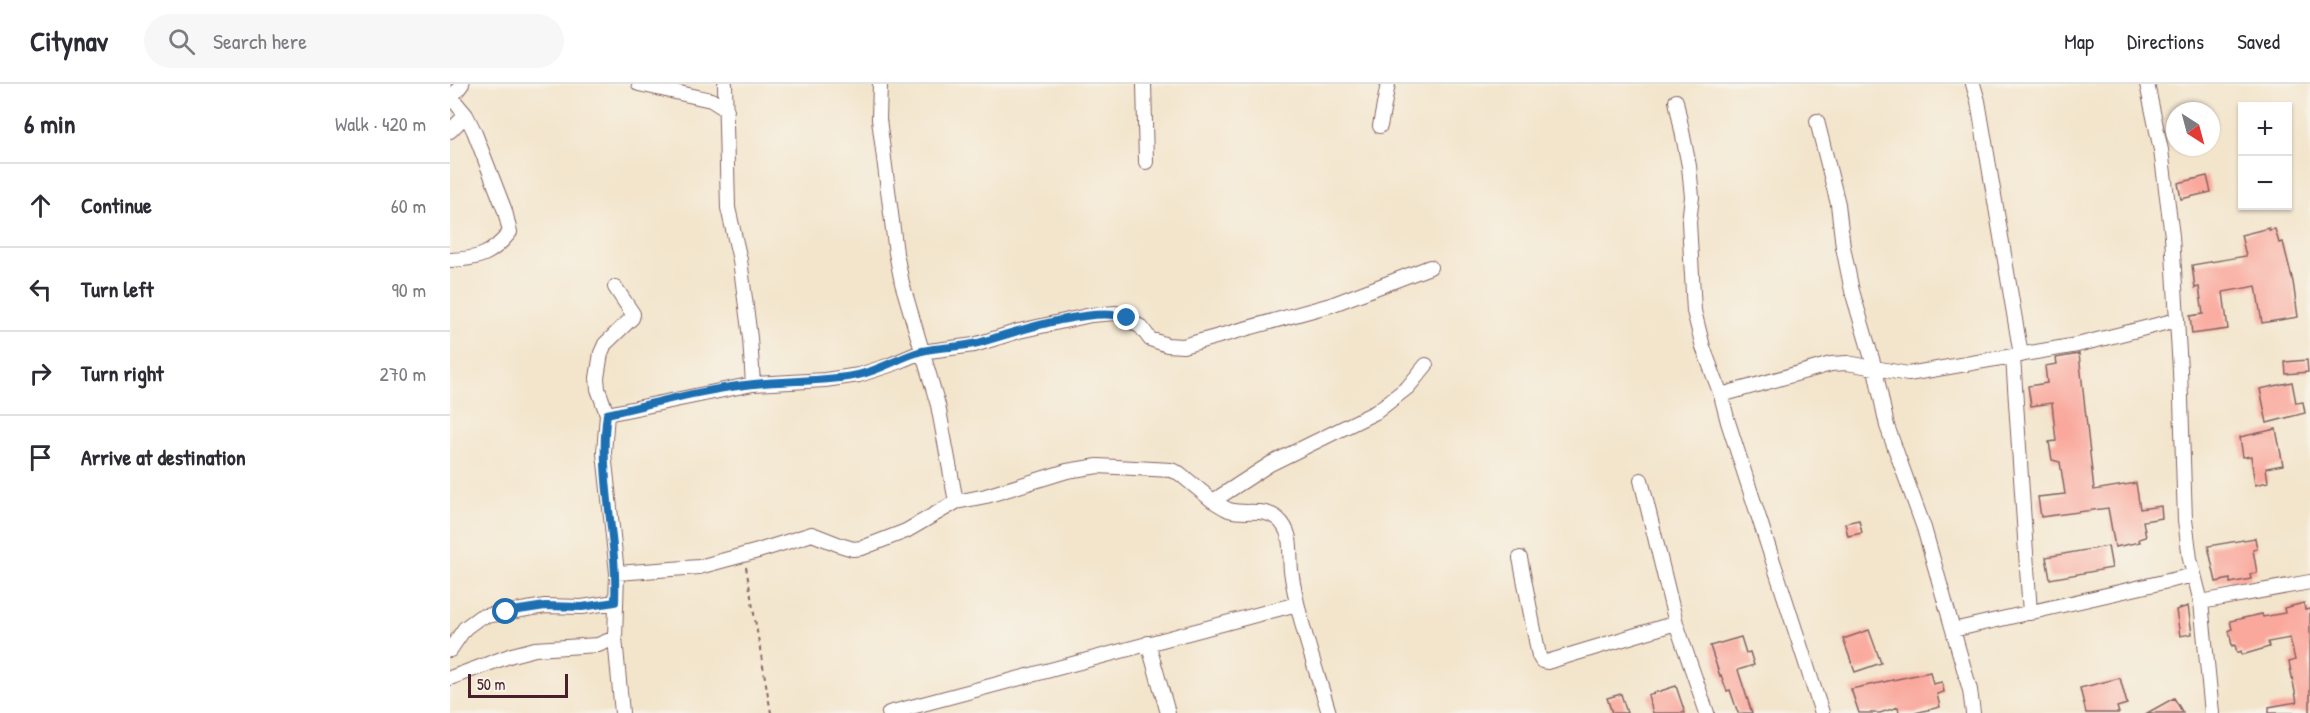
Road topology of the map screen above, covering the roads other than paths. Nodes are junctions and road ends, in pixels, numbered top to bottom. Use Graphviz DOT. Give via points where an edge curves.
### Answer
graph roads {
  1 [pos="462,84"];
  2 [pos="639,84"];
  3 [pos="724,84"];
  4 [pos="879,84"];
  5 [pos="1144,84"];
  6 [pos="1388,84"];
  7 [pos="1972,84"];
  8 [pos="2149,85"];
  9 [pos="451,97"];
  10 [pos="1676,101"];
  11 [pos="727,110"];
  12 [pos="466,115"];
  13 [pos="1816,121"];
  14 [pos="1380,126"];
  15 [pos="450,131"];
  16 [pos="1146,162"];
  17 [pos="450,260"];
  18 [pos="1430,267"];
  19 [pos="615,287"];
  20 [pos="2177,320"];
  21 [pos="921,352"];
  22 [pos="2017,356"];
  23 [pos="1426,365"];
  24 [pos="1875,369"];
  25 [pos="753,384"];
  26 [pos="1721,394"];
  27 [pos="607,414"];
  28 [pos="1641,480"];
  29 [pos="1213,501"];
  30 [pos="956,502"];
  31 [pos="1520,558"];
  32 [pos="617,573"];
  33 [pos="2194,575"];
  34 [pos="2310,582"];
  35 [pos="615,602"];
  36 [pos="2201,602"];
  37 [pos="1297,604"];
  38 [pos="2030,613"];
  39 [pos="1676,623"];
  40 [pos="1953,630"];
  41 [pos="615,638"];
  42 [pos="1148,643"];
  43 [pos="450,650"];
  44 [pos="450,678"];
  45 [pos="2211,712"];
  46 [pos="622,713"];
  47 [pos="889,713"];
  48 [pos="1168,713"];
  49 [pos="1329,713"];
  50 [pos="1707,713"];
  51 [pos="1822,713"];
  52 [pos="1973,713"];
  1 -- 9 [label="street"];
  2 -- 11 [label="street" via="711,100"];
  3 -- 11 [label="street"];
  4 -- 21 [label="street" via="879,119 896,253"];
  5 -- 16 [label="street"];
  6 -- 14 [label="street"];
  7 -- 22 [label="street" via="1978,101"];
  8 -- 20 [label="street" via="2169,215"];
  9 -- 12 [label="street"];
  10 -- 26 [label="street" via="1692,197 1689,222 1694,311"];
  11 -- 25 [label="street" via="728,208 740,260"];
  12 -- 15 [label="street"];
  12 -- 17 [label="street" via="510,232 499,247 485,255"];
  13 -- 24 [label="street" via="1838,204 1852,291"];
  18 -- 21 [label="street" via="1331,305 1183,346 1150,339 1141,327 1116,314 1091,315 974,345"];
  19 -- 27 [label="street" via="633,314 601,353 597,378"];
  20 -- 22 [label="street"];
  20 -- 33 [label="street" via="2184,520"];
  21 -- 25 [label="street" via="859,375"];
  21 -- 30 [label="street" via="938,405"];
  22 -- 24 [label="street" via="1908,374"];
  22 -- 38 [label="street"];
  23 -- 29 [label="street" via="1408,387 1376,412 1270,465"];
  24 -- 26 [label="street" via="1832,364"];
  24 -- 40 [label="street" via="1887,426 1924,528"];
  25 -- 27 [label="street"];
  26 -- 51 [label="street"];
  27 -- 32 [label="street" via="604,453"];
  28 -- 39 [label="street"];
  29 -- 30 [label="street" via="1171,470 1098,466"];
  29 -- 37 [label="street" via="1229,510 1262,512 1277,518 1286,529"];
  30 -- 32 [label="street" via="906,531 862,548 853,549 812,534 699,567"];
  31 -- 39 [label="street" via="1542,661"];
  32 -- 35 [label="street"];
  33 -- 36 [label="street"];
  33 -- 38 [label="street"];
  34 -- 36 [label="street"];
  35 -- 41 [label="street"];
  35 -- 43 [label="street" via="582,607 545,606 480,617 465,628"];
  36 -- 45 [label="street"];
  37 -- 42 [label="street"];
  37 -- 49 [label="street"];
  38 -- 40 [label="street"];
  39 -- 50 [label="street"];
  40 -- 52 [label="street"];
  41 -- 44 [label="street" via="598,645 535,649"];
  41 -- 46 [label="street"];
  42 -- 47 [label="street"];
  42 -- 48 [label="street"];
}
